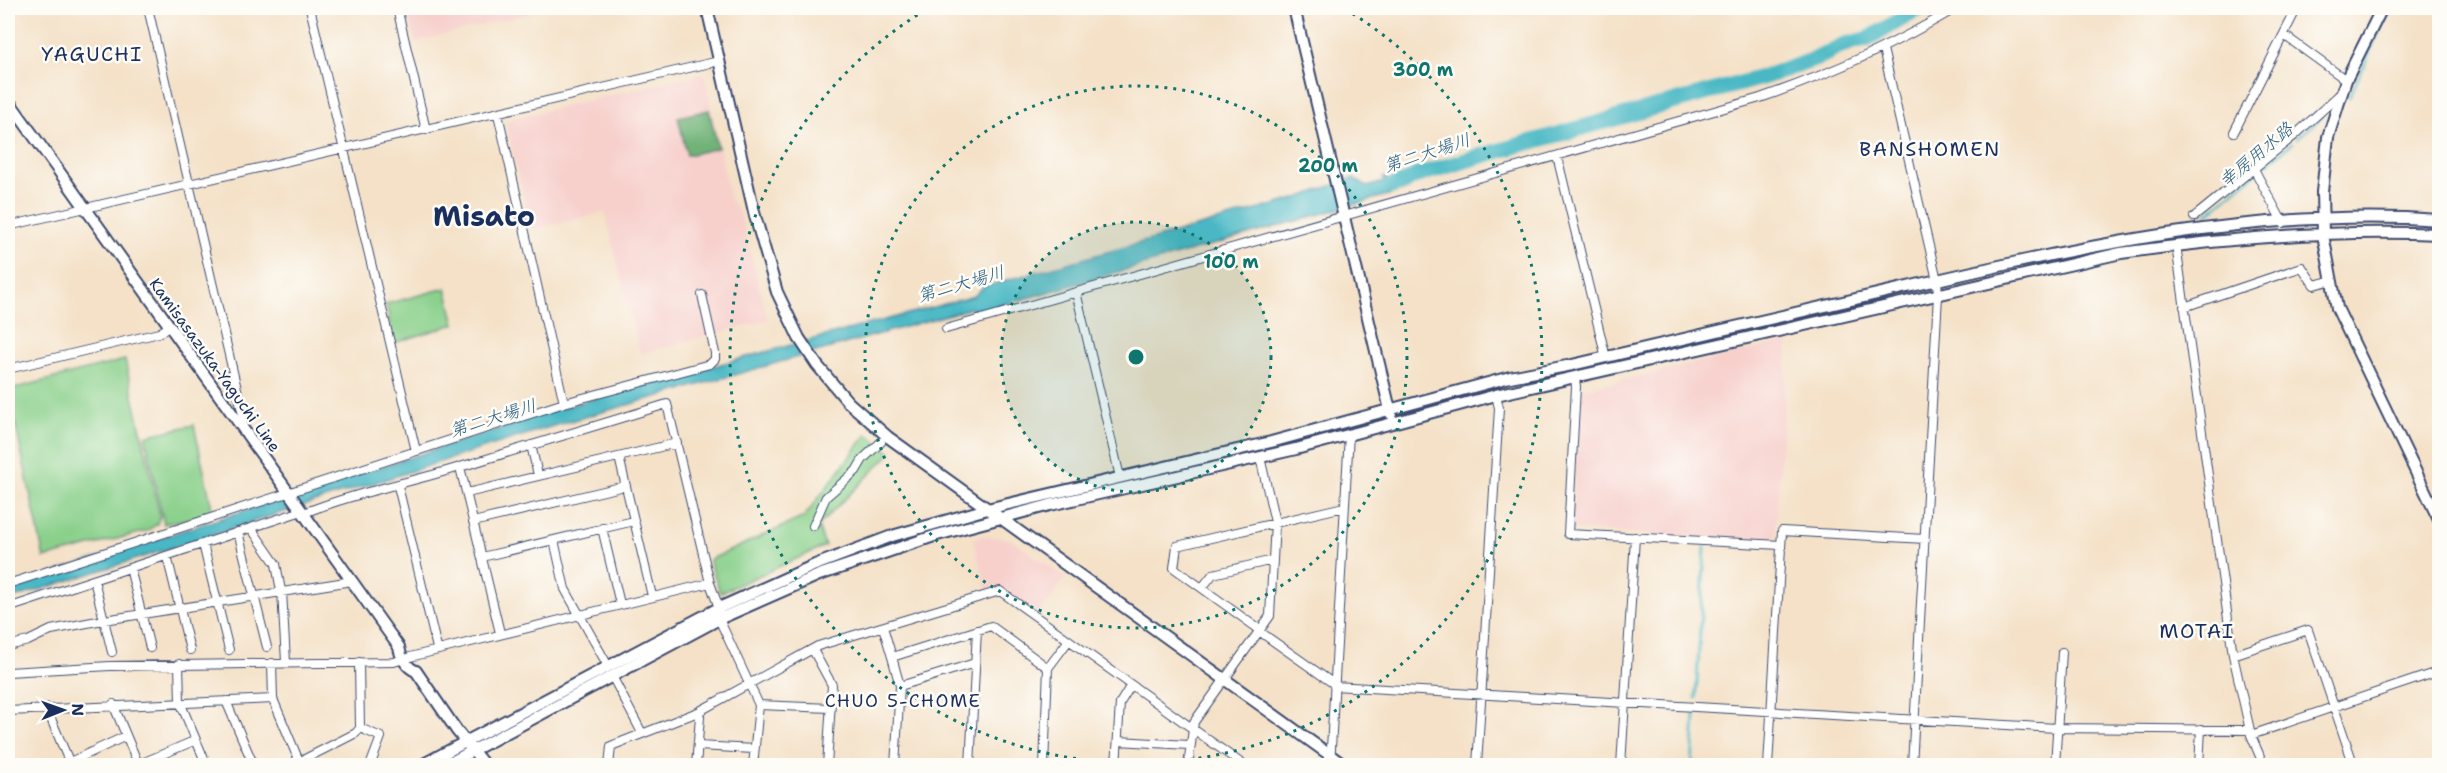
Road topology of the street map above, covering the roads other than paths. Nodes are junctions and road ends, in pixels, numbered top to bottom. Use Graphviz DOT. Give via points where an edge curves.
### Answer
graph roads {
  1 [pos="148,8"];
  2 [pos="310,8"];
  3 [pos="397,8"];
  4 [pos="706,8"];
  5 [pos="1294,8"];
  6 [pos="1956,8"];
  7 [pos="2297,8"];
  8 [pos="2382,8"];
  9 [pos="2284,35"];
  10 [pos="1883,49"];
  11 [pos="719,62"];
  12 [pos="2346,80"];
  13 [pos="2340,94"];
  14 [pos="8,100"];
  15 [pos="498,114"];
  16 [pos="426,130"];
  17 [pos="2234,132"];
  18 [pos="344,150"];
  19 [pos="1557,156"];
  20 [pos="2255,169"];
  21 [pos="189,186"];
  22 [pos="85,210"];
  23 [pos="1343,212"];
  24 [pos="2194,217"];
  25 [pos="2322,220"];
  26 [pos="2439,220"];
  27 [pos="2283,223"];
  28 [pos="8,226"];
  29 [pos="2439,234"];
  30 [pos="2323,235"];
  31 [pos="2176,245"];
  32 [pos="1937,280"];
  33 [pos="2330,281"];
  34 [pos="1076,292"];
  35 [pos="702,295"];
  36 [pos="1938,295"];
  37 [pos="2184,307"];
  38 [pos="169,327"];
  39 [pos="946,328"];
  40 [pos="1606,358"];
  41 [pos="8,369"];
  42 [pos="1575,377"];
  43 [pos="1496,395"];
  44 [pos="564,403"];
  45 [pos="1390,409"];
  46 [pos="1394,423"];
  47 [pos="242,427"];
  48 [pos="1349,434"];
  49 [pos="881,442"];
  50 [pos="677,443"];
  51 [pos="531,445"];
  52 [pos="416,451"];
  53 [pos="619,457"];
  54 [pos="1260,458"];
  55 [pos="460,466"];
  56 [pos="538,475"];
  57 [pos="1120,477"];
  58 [pos="398,486"];
  59 [pos="625,486"];
  60 [pos="289,493"];
  61 [pos="467,493"];
  62 [pos="1344,507"];
  63 [pos="987,509"];
  64 [pos="302,511"];
  65 [pos="1001,516"];
  66 [pos="634,521"];
  67 [pos="473,522"];
  68 [pos="1275,522"];
  69 [pos="2439,522"];
  70 [pos="813,526"];
  71 [pos="251,528"];
  72 [pos="602,528"];
  73 [pos="238,532"];
  74 [pos="1635,537"];
  75 [pos="1925,539"];
  76 [pos="554,540"];
  77 [pos="203,544"];
  78 [pos="1781,545"];
  79 [pos="167,556"];
  80 [pos="482,557"];
  81 [pos="1273,560"];
  82 [pos="130,568"];
  83 [pos="94,580"];
  84 [pos="352,580"];
  85 [pos="710,583"];
  86 [pos="8,584"];
  87 [pos="1202,588"];
  88 [pos="282,591"];
  89 [pos="255,596"];
  90 [pos="652,597"];
  91 [pos="217,602"];
  92 [pos="620,604"];
  93 [pos="8,608"];
  94 [pos="180,608"];
  95 [pos="142,614"];
  96 [pos="579,614"];
  97 [pos="719,614"];
  98 [pos="104,620"];
  99 [pos="883,627"];
  100 [pos="977,630"];
  101 [pos="1259,630"];
  102 [pos="500,633"];
  103 [pos="1070,640"];
  104 [pos="8,645"];
  105 [pos="267,647"];
  106 [pos="150,648"];
  107 [pos="437,648"];
  108 [pos="190,650"];
  109 [pos="229,650"];
  110 [pos="813,650"];
  111 [pos="112,652"];
  112 [pos="2062,652"];
  113 [pos="2233,655"];
  114 [pos="892,657"];
  115 [pos="407,658"];
  116 [pos="286,659"];
  117 [pos="359,662"];
  118 [pos="272,663"];
  119 [pos="975,663"];
  120 [pos="179,664"];
  121 [pos="1048,668"];
  122 [pos="610,671"];
  123 [pos="2439,671"];
  124 [pos="8,672"];
  125 [pos="1225,679"];
  126 [pos="750,683"];
  127 [pos="1131,685"];
  128 [pos="1334,685"];
  129 [pos="900,686"];
  130 [pos="1480,694"];
  131 [pos="273,699"];
  132 [pos="226,701"];
  133 [pos="180,702"];
  134 [pos="1625,702"];
  135 [pos="113,704"];
  136 [pos="759,705"];
  137 [pos="46,707"];
  138 [pos="2334,707"];
  139 [pos="830,708"];
  140 [pos="8,711"];
  141 [pos="1771,711"];
  142 [pos="698,712"];
  143 [pos="1914,719"];
  144 [pos="1192,727"];
  145 [pos="360,728"];
  146 [pos="2057,728"];
  147 [pos="2201,729"];
  148 [pos="642,733"];
  149 [pos="2251,733"];
  150 [pos="126,736"];
  151 [pos="196,740"];
  152 [pos="465,741"];
  153 [pos="1118,741"];
  154 [pos="1190,745"];
  155 [pos="698,746"];
  156 [pos="754,749"];
  157 [pos="473,751"];
  158 [pos="1330,760"];
  159 [pos="299,761"];
  160 [pos="71,764"];
  161 [pos="137,765"];
  162 [pos="207,765"];
  163 [pos="254,765"];
  164 [pos="291,765"];
  165 [pos="370,765"];
  166 [pos="420,765"];
  167 [pos="444,765"];
  168 [pos="485,765"];
  169 [pos="609,765"];
  170 [pos="696,765"];
  171 [pos="753,765"];
  172 [pos="827,765"];
  173 [pos="895,765"];
  174 [pos="970,765"];
  175 [pos="1044,765"];
  176 [pos="1116,765"];
  177 [pos="1188,765"];
  178 [pos="1245,765"];
  179 [pos="1345,765"];
  180 [pos="1477,765"];
  181 [pos="1621,765"];
  182 [pos="1768,765"];
  183 [pos="1912,765"];
  184 [pos="2055,765"];
  185 [pos="2199,765"];
  186 [pos="2264,765"];
  187 [pos="2354,765"];
  1 -- 21 [label="street"];
  2 -- 18 [label="street"];
  3 -- 16 [label="street"];
  4 -- 11 [label="street"];
  5 -- 23 [label="street"];
  6 -- 10 [label="street"];
  7 -- 9 [label="street"];
  8 -- 12 [label="street"];
  9 -- 12 [label="street"];
  9 -- 17 [label="street"];
  10 -- 19 [label="street" via="1760,98"];
  10 -- 32 [label="street"];
  11 -- 15 [label="street"];
  11 -- 63 [label="street" via="763,246 792,325 817,365 848,402"];
  12 -- 13 [label="street"];
  13 -- 20 [label="street"];
  13 -- 25 [label="street" via="2324,164"];
  14 -- 22 [label="street, Kamisasazuka-Yaguchi Line"];
  15 -- 16 [label="street"];
  15 -- 44 [label="street"];
  16 -- 18 [label="street"];
  18 -- 21 [label="street"];
  18 -- 52 [label="street"];
  19 -- 23 [label="street"];
  19 -- 40 [label="street"];
  20 -- 24 [label="street"];
  20 -- 27 [label="street"];
  21 -- 22 [label="street"];
  21 -- 47 [label="street" via="244,419"];
  22 -- 28 [label="street"];
  22 -- 38 [label="street, Kamisasazuka-Yaguchi Line"];
  23 -- 34 [label="street"];
  23 -- 45 [label="street"];
  25 -- 26 [label="street"];
  25 -- 27 [label="street"];
  25 -- 30 [label="street"];
  27 -- 32 [label="street" via="2077,248"];
  29 -- 30 [label="street"];
  30 -- 31 [label="street"];
  30 -- 33 [label="street"];
  31 -- 36 [label="street" via="2082,261"];
  31 -- 37 [label="street"];
  32 -- 36 [label="street"];
  32 -- 40 [label="street"];
  33 -- 37 [label="street" via="2314,285 2302,267"];
  33 -- 69 [label="street" via="2350,339"];
  34 -- 39 [label="street"];
  34 -- 57 [label="street"];
  35 -- 44 [label="street" via="715,353 710,364"];
  36 -- 42 [label="street"];
  36 -- 75 [label="street"];
  37 -- 113 [label="street"];
  38 -- 41 [label="street" via="159,333"];
  38 -- 47 [label="street, Kamisasazuka-Yaguchi Line"];
  40 -- 45 [label="street" via="1510,377"];
  42 -- 43 [label="street"];
  42 -- 74 [label="street" via="1568,534"];
  43 -- 46 [label="street"];
  43 -- 130 [label="street" via="1499,408"];
  44 -- 52 [label="street"];
  45 -- 46 [label="street"];
  45 -- 57 [label="street"];
  46 -- 48 [label="street"];
  47 -- 60 [label="street, Kamisasazuka-Yaguchi Line"];
  48 -- 54 [label="street"];
  48 -- 62 [label="street"];
  49 -- 70 [label="street" via="826,497"];
  50 -- 51 [label="street" via="667,404"];
  50 -- 53 [label="street"];
  50 -- 85 [label="street"];
  51 -- 55 [label="street"];
  51 -- 56 [label="street"];
  52 -- 60 [label="street"];
  53 -- 56 [label="street"];
  53 -- 59 [label="street"];
  54 -- 65 [label="street"];
  54 -- 68 [label="street"];
  55 -- 58 [label="street"];
  55 -- 61 [label="street"];
  56 -- 61 [label="street"];
  57 -- 63 [label="street"];
  58 -- 64 [label="street"];
  58 -- 107 [label="street"];
  59 -- 66 [label="street"];
  59 -- 67 [label="street"];
  60 -- 64 [label="street, Kamisasazuka-Yaguchi Line"];
  60 -- 86 [label="street"];
  61 -- 67 [label="street"];
  62 -- 68 [label="street"];
  62 -- 128 [label="street"];
  63 -- 65 [label="street"];
  63 -- 97 [label="street" via="860,548"];
  64 -- 71 [label="street"];
  64 -- 84 [label="street, Kamisasazuka-Yaguchi Line"];
  65 -- 97 [label="street" via="830,571"];
  65 -- 125 [label="street"];
  66 -- 72 [label="street"];
  66 -- 90 [label="street"];
  67 -- 80 [label="street"];
  68 -- 81 [label="street"];
  68 -- 87 [label="street" via="1177,546 1174,568"];
  71 -- 73 [label="street"];
  71 -- 88 [label="street" via="276,564"];
  72 -- 76 [label="street"];
  72 -- 92 [label="street"];
  73 -- 77 [label="street"];
  73 -- 89 [label="street"];
  74 -- 78 [label="street"];
  74 -- 134 [label="street"];
  75 -- 78 [label="street" via="1782,531"];
  75 -- 143 [label="street"];
  76 -- 80 [label="street"];
  76 -- 96 [label="street" via="565,589"];
  77 -- 79 [label="street"];
  77 -- 91 [label="street"];
  78 -- 141 [label="street"];
  79 -- 82 [label="street"];
  79 -- 94 [label="street"];
  80 -- 102 [label="street"];
  81 -- 87 [label="street" via="1213,574"];
  81 -- 101 [label="street" via="1270,616"];
  82 -- 83 [label="street"];
  82 -- 95 [label="street"];
  83 -- 93 [label="street"];
  83 -- 98 [label="street"];
  84 -- 88 [label="street"];
  84 -- 115 [label="street, Kamisasazuka-Yaguchi Line"];
  85 -- 90 [label="street"];
  85 -- 97 [label="street"];
  87 -- 101 [label="street"];
  88 -- 89 [label="street"];
  88 -- 116 [label="street"];
  89 -- 91 [label="street"];
  89 -- 105 [label="street"];
  90 -- 92 [label="street"];
  91 -- 94 [label="street"];
  91 -- 109 [label="street"];
  92 -- 96 [label="street"];
  94 -- 95 [label="street"];
  94 -- 108 [label="street"];
  95 -- 98 [label="street"];
  95 -- 106 [label="street"];
  96 -- 102 [label="street"];
  96 -- 122 [label="street"];
  97 -- 122 [label="street"];
  97 -- 126 [label="street"];
  98 -- 104 [label="street" via="51,630 22,644"];
  98 -- 111 [label="street"];
  99 -- 103 [label="street" via="1000,591"];
  99 -- 110 [label="street"];
  99 -- 114 [label="street"];
  100 -- 114 [label="street"];
  100 -- 119 [label="street"];
  100 -- 121 [label="street" via="991,626"];
  101 -- 125 [label="street"];
  101 -- 128 [label="street"];
  102 -- 107 [label="street"];
  103 -- 121 [label="street"];
  103 -- 127 [label="street"];
  107 -- 115 [label="street"];
  110 -- 126 [label="street"];
  110 -- 139 [label="street" via="832,685"];
  112 -- 146 [label="street"];
  113 -- 138 [label="street" via="2308,630"];
  113 -- 149 [label="street"];
  114 -- 129 [label="street"];
  115 -- 117 [label="street"];
  115 -- 152 [label="street, Kamisasazuka-Yaguchi Line"];
  116 -- 117 [label="street"];
  116 -- 118 [label="street"];
  117 -- 145 [label="street"];
  118 -- 120 [label="street"];
  118 -- 131 [label="street"];
  119 -- 129 [label="street"];
  119 -- 174 [label="street"];
  120 -- 124 [label="street"];
  120 -- 133 [label="street"];
  121 -- 175 [label="street"];
  122 -- 148 [label="street"];
  122 -- 152 [label="street"];
  122 -- 157 [label="street"];
  123 -- 138 [label="street"];
  125 -- 144 [label="street"];
  125 -- 158 [label="street"];
  126 -- 136 [label="street"];
  126 -- 142 [label="street"];
  127 -- 144 [label="street"];
  127 -- 153 [label="street" via="1120,703"];
  128 -- 130 [label="street"];
  128 -- 158 [label="street"];
  129 -- 173 [label="street"];
  130 -- 134 [label="street"];
  130 -- 180 [label="street"];
  131 -- 132 [label="street"];
  131 -- 159 [label="street"];
  132 -- 133 [label="street"];
  132 -- 163 [label="street"];
  133 -- 135 [label="street"];
  133 -- 151 [label="street"];
  134 -- 141 [label="street"];
  134 -- 181 [label="street"];
  135 -- 137 [label="street"];
  135 -- 150 [label="street"];
  136 -- 139 [label="street"];
  136 -- 156 [label="street"];
  137 -- 140 [label="street"];
  137 -- 160 [label="street"];
  138 -- 149 [label="street"];
  138 -- 187 [label="street"];
  139 -- 172 [label="street"];
  141 -- 143 [label="street"];
  141 -- 182 [label="street"];
  142 -- 148 [label="street"];
  142 -- 155 [label="street"];
  143 -- 146 [label="street"];
  143 -- 183 [label="street"];
  144 -- 154 [label="street"];
  144 -- 178 [label="street"];
  145 -- 159 [label="street"];
  145 -- 165 [label="street" via="381,737"];
  146 -- 147 [label="street"];
  146 -- 184 [label="street"];
  147 -- 149 [label="street"];
  147 -- 185 [label="street"];
  148 -- 169 [label="street" via="610,746"];
  149 -- 186 [label="street"];
  150 -- 160 [label="street"];
  150 -- 161 [label="street"];
  151 -- 161 [label="street"];
  151 -- 162 [label="street"];
  152 -- 157 [label="street, Kamisasazuka-Yaguchi Line"];
  152 -- 166 [label="street"];
  153 -- 154 [label="street"];
  153 -- 176 [label="street"];
  154 -- 177 [label="street"];
  155 -- 156 [label="street"];
  155 -- 170 [label="street"];
  156 -- 171 [label="street"];
  157 -- 167 [label="street"];
  157 -- 168 [label="street, Kamisasazuka-Yaguchi Line"];
  158 -- 179 [label="street"];
  159 -- 164 [label="street"];
}
